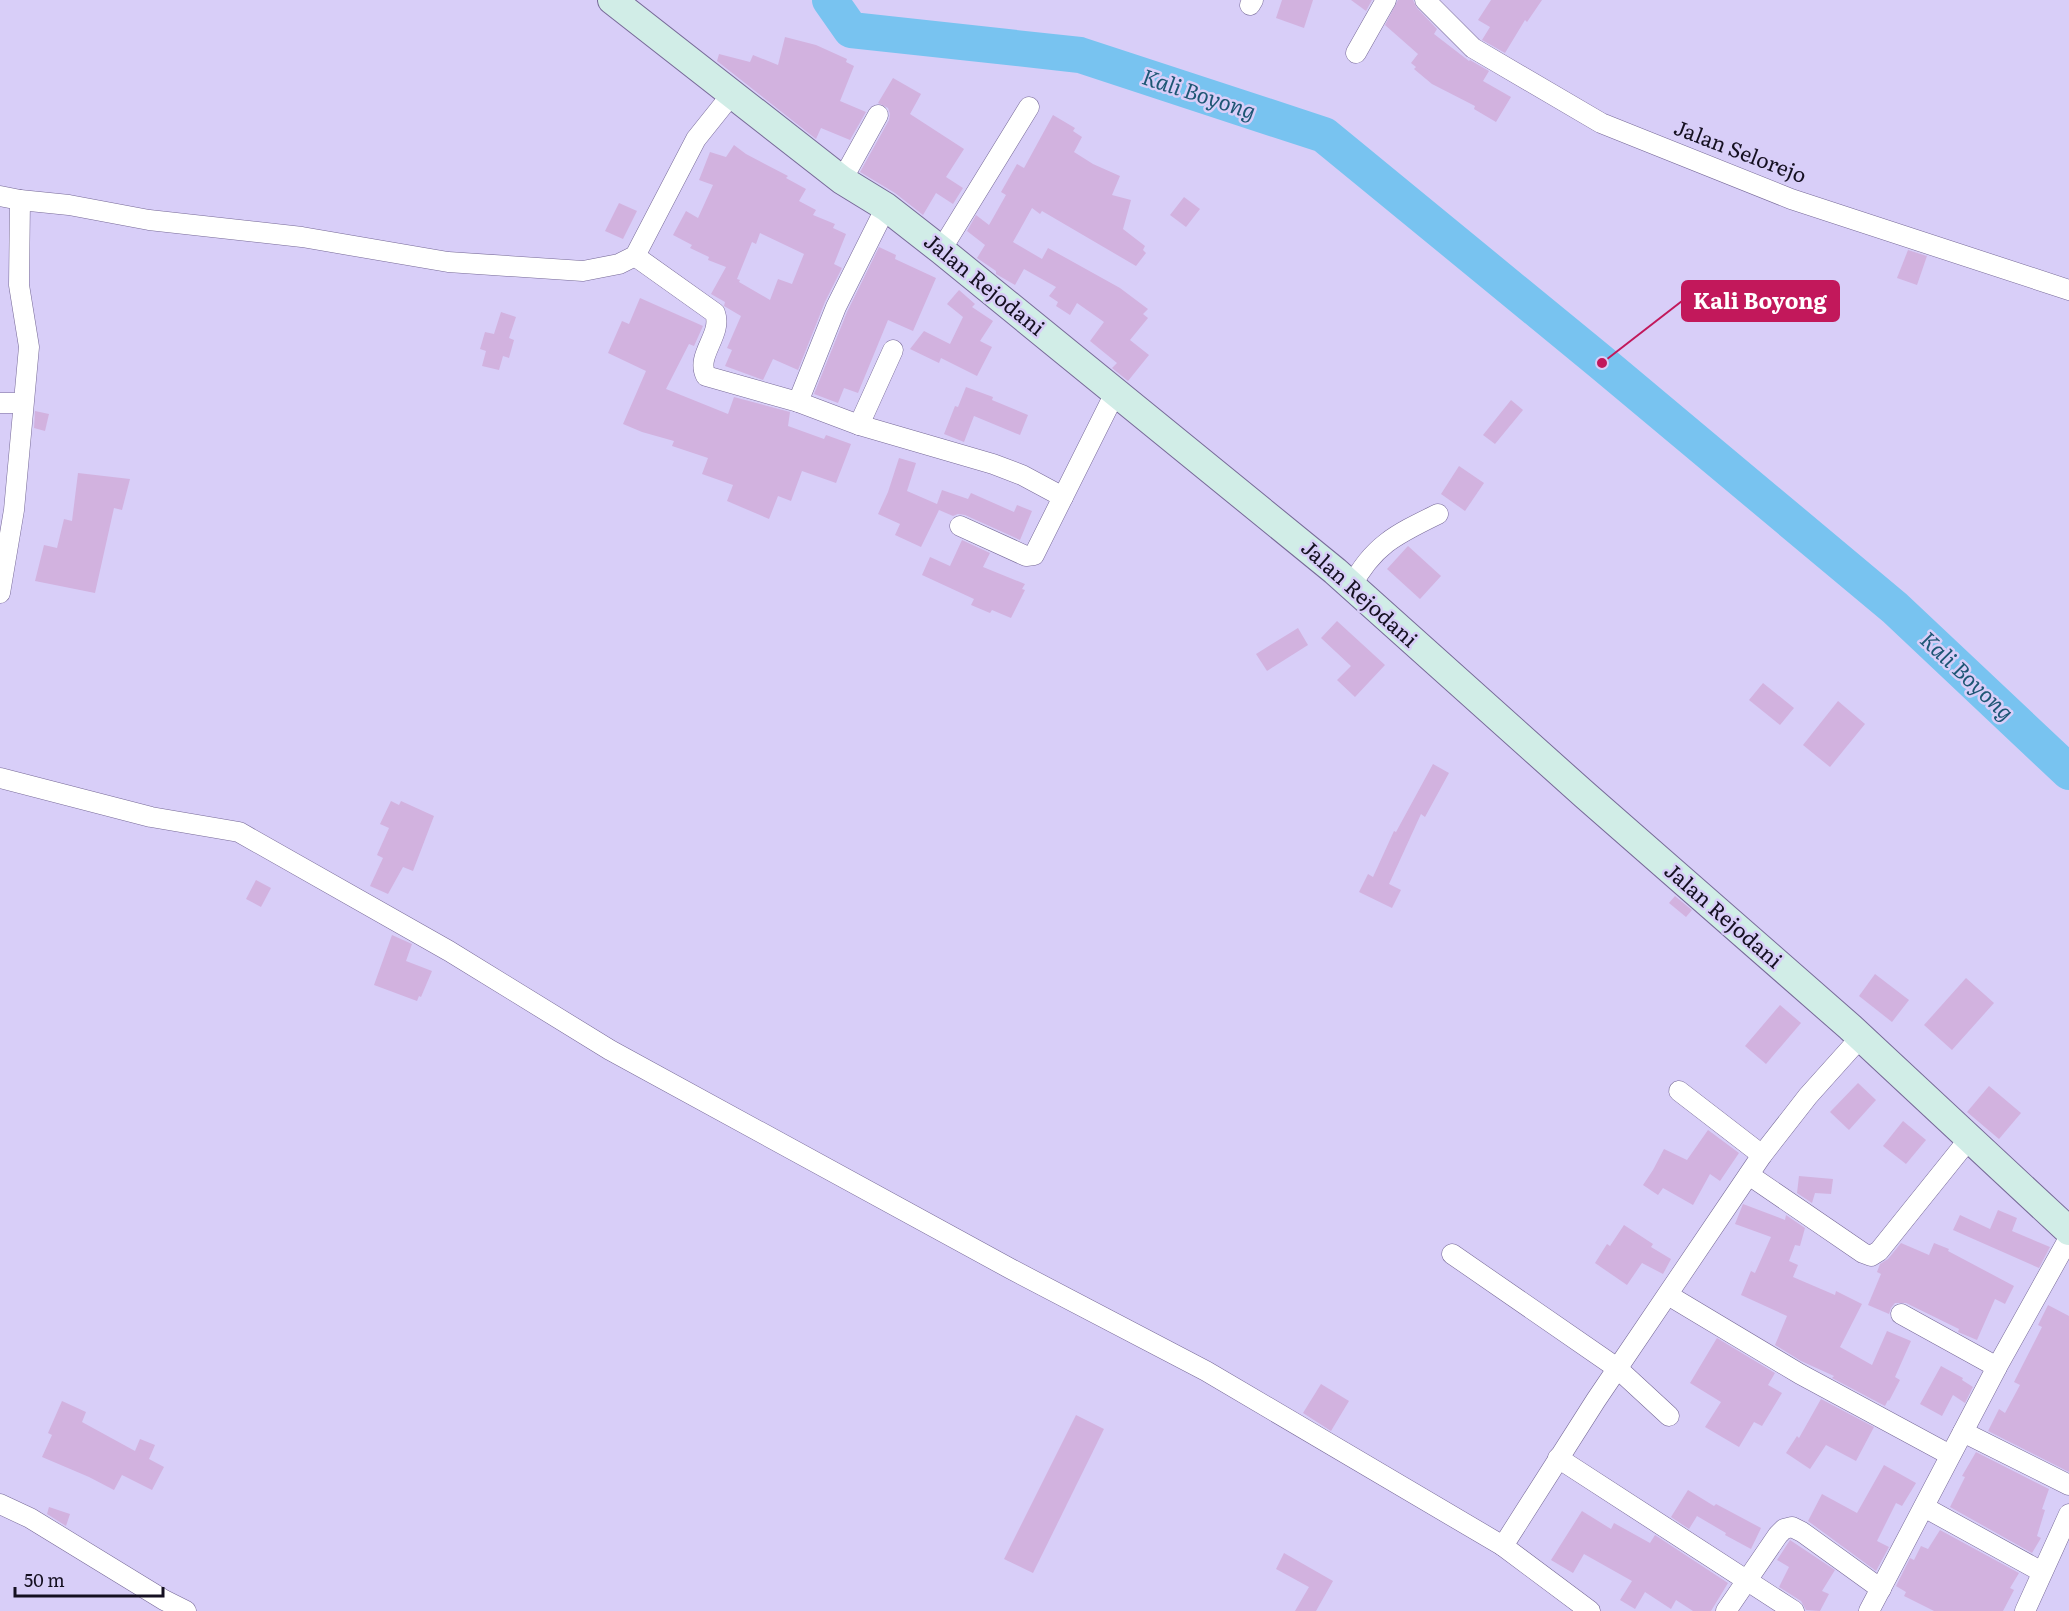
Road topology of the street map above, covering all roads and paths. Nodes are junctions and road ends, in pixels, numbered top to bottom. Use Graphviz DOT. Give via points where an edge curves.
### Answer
graph roads {
  1 [pos="612,0"];
  2 [pos="1386,0"];
  3 [pos="1425,0"];
  4 [pos="1356,53"];
  5 [pos="732,94"];
  6 [pos="1029,107"];
  7 [pos="878,115"];
  8 [pos="842,180"];
  9 [pos="0,196"];
  10 [pos="20,200"];
  11 [pos="886,207"];
  12 [pos="941,250"];
  13 [pos="636,256"];
  14 [pos="2069,290"];
  15 [pos="893,350"];
  16 [pos="1115,393"];
  17 [pos="798,402"];
  18 [pos="0,403"];
  19 [pos="23,403"];
  20 [pos="859,425"];
  21 [pos="1063,497"];
  22 [pos="1438,514"];
  23 [pos="960,526"];
  24 [pos="1343,579"];
  25 [pos="0,593"];
  26 [pos="0,778"];
  27 [pos="1860,1038"];
  28 [pos="1678,1091"];
  29 [pos="1969,1139"];
  30 [pos="1762,1155"];
  31 [pos="1749,1175"];
  32 [pos="2069,1231"];
  33 [pos="2069,1238"];
  34 [pos="1452,1254"];
  35 [pos="1668,1295"];
  36 [pos="1901,1314"];
  37 [pos="1997,1367"];
  38 [pos="1617,1368"];
  39 [pos="1669,1416"];
  40 [pos="1962,1432"];
  41 [pos="1950,1455"];
  42 [pos="1558,1458"];
  43 [pos="2069,1485"];
  44 [pos="0,1504"];
  45 [pos="1924,1507"];
  46 [pos="2069,1514"];
  47 [pos="1503,1546"];
  48 [pos="2042,1572"];
  49 [pos="1748,1581"];
  50 [pos="1881,1589"];
  51 [pos="186,1611"];
  52 [pos="1590,1611"];
  53 [pos="1726,1611"];
  54 [pos="1794,1611"];
  55 [pos="1869,1611"];
  56 [pos="2025,1611"];
  1 -- 5 [label="main road, Jalan Rejodani"];
  2 -- 4 [label="street"];
  3 -- 14 [label="street, Jalan Selorejo" via="1473,48 1601,123 1791,199"];
  5 -- 8 [label="main road, Jalan Rejodani"];
  5 -- 13 [label="street" via="696,139"];
  6 -- 12 [label="street"];
  7 -- 8 [label="street"];
  8 -- 11 [label="main road, Jalan Rejodani"];
  9 -- 10 [label="street"];
  10 -- 13 [label="street" via="149,220 302,237 448,261 583,271 619,264"];
  10 -- 19 [label="street" via="19,285 29,347"];
  11 -- 12 [label="main road, Jalan Rejodani"];
  11 -- 17 [label="street" via="836,308"];
  12 -- 16 [label="main road, Jalan Rejodani"];
  13 -- 17 [label="street" via="715,313 717,326 702,365 706,376"];
  15 -- 20 [label="street"];
  16 -- 21 [label="street"];
  16 -- 24 [label="main road, Jalan Rejodani"];
  17 -- 20 [label="street"];
  18 -- 19 [label="street"];
  19 -- 25 [label="street" via="14,510"];
  20 -- 21 [label="street" via="993,464"];
  21 -- 23 [label="street" via="1034,555"];
  22 -- 24 [label="street" via="1382,545 1360,569"];
  24 -- 27 [label="main road, Jalan Rejodani"];
  26 -- 47 [label="street" via="151,818 238,832 449,951 610,1050 1206,1371"];
  27 -- 29 [label="main road, Jalan Rejodani"];
  27 -- 30 [label="street"];
  28 -- 30 [label="street"];
  29 -- 31 [label="street" via="1871,1256"];
  29 -- 32 [label="main road, Jalan Rejodani"];
  30 -- 31 [label="street"];
  31 -- 35 [label="street"];
  33 -- 37 [label="street"];
  34 -- 38 [label="street"];
  35 -- 38 [label="street"];
  35 -- 41 [label="street" via="1800,1374"];
  36 -- 37 [label="street"];
  37 -- 40 [label="street"];
  38 -- 39 [label="street"];
  38 -- 42 [label="street"];
  40 -- 41 [label="street"];
  40 -- 43 [label="street"];
  41 -- 45 [label="street"];
  42 -- 47 [label="street"];
  42 -- 49 [label="street"];
  44 -- 51 [label="street"];
  45 -- 48 [label="street"];
  45 -- 50 [label="street"];
  46 -- 48 [label="street"];
  47 -- 52 [label="street"];
  48 -- 56 [label="street"];
  49 -- 50 [label="street" via="1778,1535 1792,1527"];
  49 -- 53 [label="street"];
  49 -- 54 [label="street"];
  50 -- 55 [label="street"];
}
